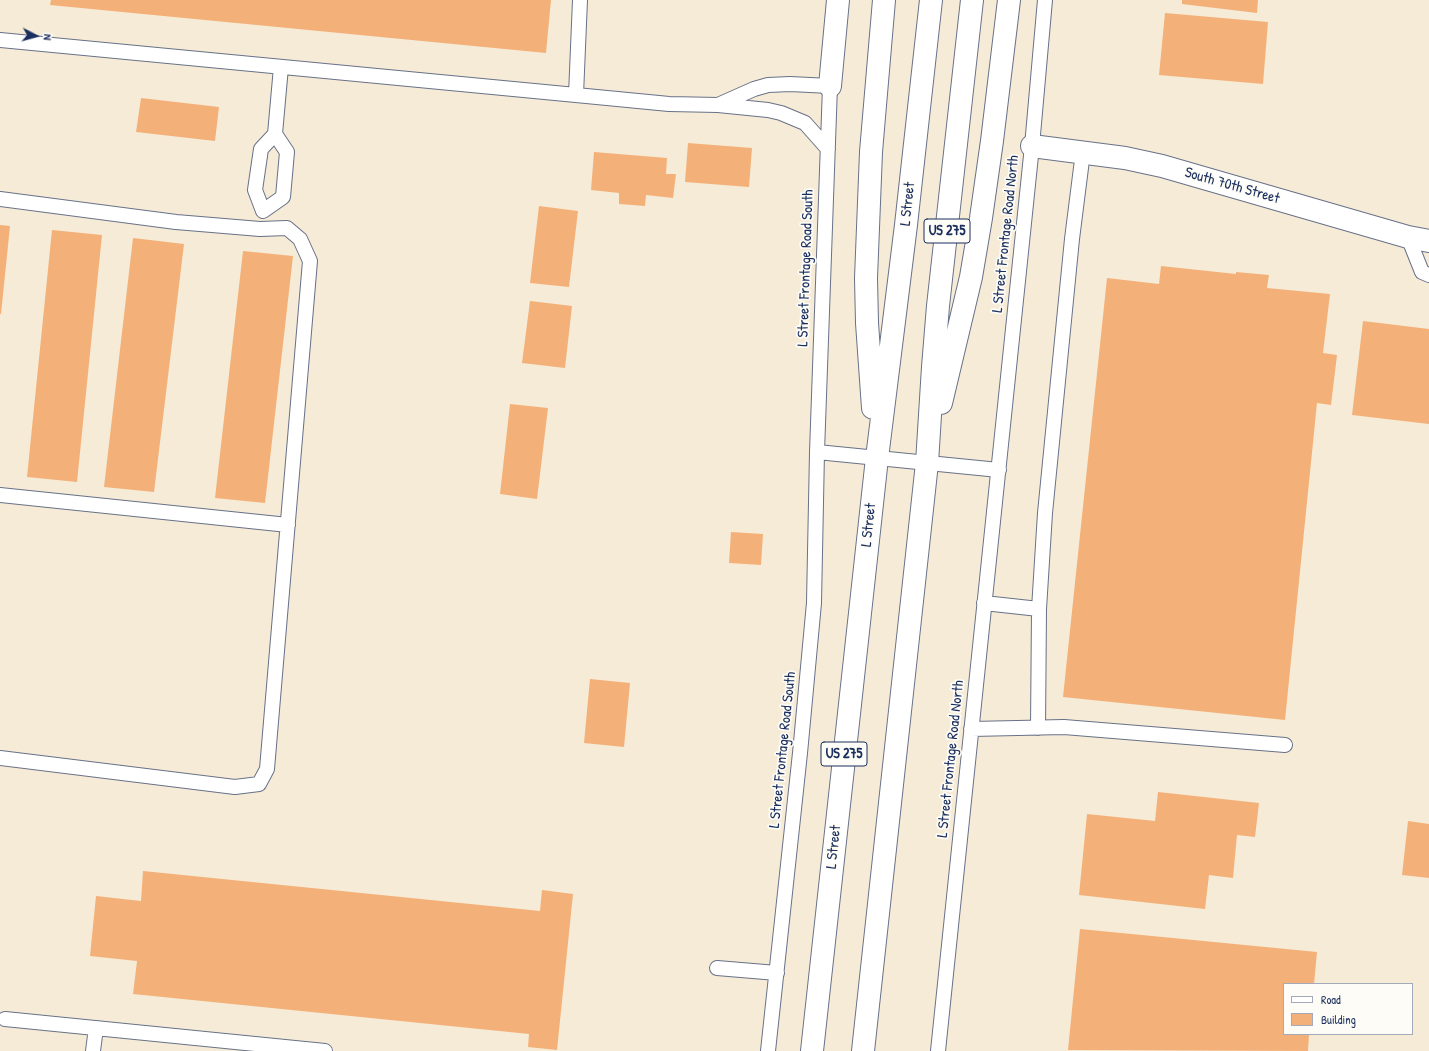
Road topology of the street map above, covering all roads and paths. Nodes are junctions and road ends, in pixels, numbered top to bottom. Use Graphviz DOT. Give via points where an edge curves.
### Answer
graph roads {
  1 [pos="580,0"];
  2 [pos="838,0"];
  3 [pos="884,0"];
  4 [pos="931,0"];
  5 [pos="972,0"];
  6 [pos="1009,0"];
  7 [pos="1045,0"];
  8 [pos="0,40"];
  9 [pos="281,67"];
  10 [pos="830,86"];
  11 [pos="576,95"];
  12 [pos="718,104"];
  13 [pos="275,134"];
  14 [pos="1032,146"];
  15 [pos="828,149"];
  16 [pos="1083,152"];
  17 [pos="0,199"];
  18 [pos="263,211"];
  19 [pos="260,228"];
  20 [pos="1419,239"];
  21 [pos="1429,275"];
  22 [pos="817,452"];
  23 [pos="877,458"];
  24 [pos="927,463"];
  25 [pos="998,470"];
  26 [pos="0,495"];
  27 [pos="288,525"];
  28 [pos="984,603"];
  29 [pos="1039,609"];
  30 [pos="1038,728"];
  31 [pos="971,729"];
  32 [pos="1285,745"];
  33 [pos="0,758"];
  34 [pos="717,968"];
  35 [pos="777,973"];
  36 [pos="5,1019"];
  37 [pos="96,1028"];
  38 [pos="93,1051"];
  39 [pos="325,1051"];
  40 [pos="768,1051"];
  41 [pos="812,1051"];
  42 [pos="863,1051"];
  43 [pos="938,1051"];
  1 -- 11 [label="lane"];
  2 -- 10 [label="main road"];
  3 -- 23 [label="main road" via="870,152 866,278"];
  4 -- 23 [label="main road, L Street / US 275"];
  5 -- 24 [label="main road, US 275" via="938,306"];
  6 -- 24 [label="main road" via="992,141 971,277"];
  7 -- 14 [label="lane, L Street Frontage Road North"];
  8 -- 9 [label="lane"];
  9 -- 11 [label="lane"];
  9 -- 13 [label="lane"];
  10 -- 12 [label="lane" via="768,85"];
  10 -- 15 [label="lane, L Street Frontage Road South"];
  11 -- 12 [label="lane" via="669,104"];
  12 -- 15 [label="lane" via="768,110 794,118 805,124"];
  13 -- 18 [label="lane" via="261,149 255,190"];
  13 -- 18 [label="lane" via="287,152 283,197"];
  14 -- 16 [label="main road, South 70th Street"];
  14 -- 25 [label="lane, L Street Frontage Road North"];
  15 -- 22 [label="lane, L Street Frontage Road South"];
  16 -- 20 [label="main road, South 70th Street" via="1162,166"];
  16 -- 29 [label="lane" via="1046,498"];
  17 -- 19 [label="lane" via="176,222"];
  18 -- 19 [label="lane"];
  19 -- 27 [label="lane" via="287,228 300,238 310,261"];
  20 -- 21 [label="lane" via="1422,272"];
  22 -- 23 [label="lane"];
  22 -- 35 [label="lane, L Street Frontage Road South" via="813,618"];
  23 -- 24 [label="lane"];
  23 -- 41 [label="main road, L Street / US 275"];
  24 -- 25 [label="lane"];
  24 -- 42 [label="main road, US 275"];
  25 -- 28 [label="lane, L Street Frontage Road North"];
  26 -- 27 [label="lane"];
  27 -- 33 [label="lane" via="267,769 259,784 235,787"];
  28 -- 29 [label="lane"];
  28 -- 31 [label="lane, L Street Frontage Road North"];
  29 -- 30 [label="lane"];
  30 -- 31 [label="lane"];
  30 -- 32 [label="lane" via="1064,727"];
  31 -- 43 [label="lane, L Street Frontage Road North"];
  34 -- 35 [label="lane"];
  35 -- 40 [label="lane, L Street Frontage Road South"];
  36 -- 37 [label="lane"];
  37 -- 38 [label="lane"];
  37 -- 39 [label="lane"];
}
